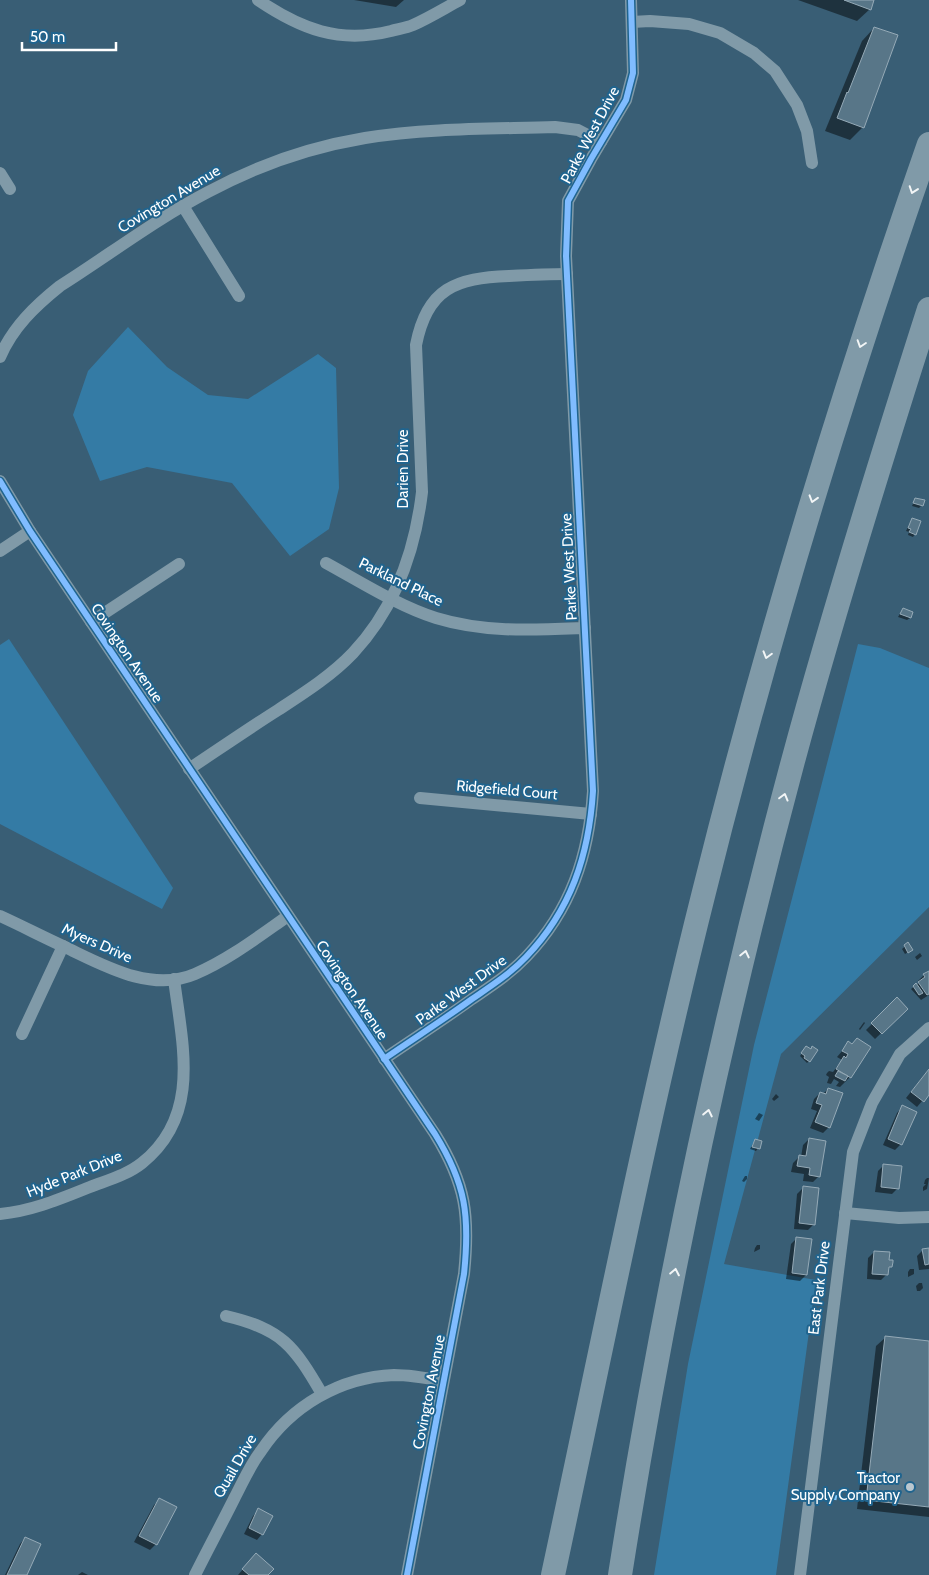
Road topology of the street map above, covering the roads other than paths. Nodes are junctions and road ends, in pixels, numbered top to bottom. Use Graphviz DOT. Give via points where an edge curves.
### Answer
graph roads {
  1 [pos="258,0"];
  2 [pos="460,0"];
  3 [pos="632,0"];
  4 [pos="632,22"];
  5 [pos="601,142"];
  6 [pos="929,144"];
  7 [pos="812,163"];
  8 [pos="0,173"];
  9 [pos="10,189"];
  10 [pos="183,206"];
  11 [pos="567,274"];
  12 [pos="239,296"];
  13 [pos="929,309"];
  14 [pos="6,331"];
  15 [pos="0,357"];
  16 [pos="0,481"];
  17 [pos="30,531"];
  18 [pos="0,551"];
  19 [pos="326,563"];
  20 [pos="179,564"];
  21 [pos="392,598"];
  22 [pos="91,622"];
  23 [pos="585,628"];
  24 [pos="189,768"];
  25 [pos="420,798"];
  26 [pos="591,814"];
  27 [pos="0,916"];
  28 [pos="288,916"];
  29 [pos="64,946"];
  30 [pos="174,979"];
  31 [pos="929,1028"];
  32 [pos="22,1034"];
  33 [pos="384,1059"];
  34 [pos="845,1213"];
  35 [pos="0,1214"];
  36 [pos="929,1217"];
  37 [pos="611,1306"];
  38 [pos="226,1316"];
  39 [pos="665,1320"];
  40 [pos="444,1381"];
  41 [pos="322,1394"];
  42 [pos="199,1573"];
  43 [pos="407,1575"];
  44 [pos="553,1575"];
  45 [pos="564,1575"];
  46 [pos="620,1575"];
  47 [pos="636,1575"];
  48 [pos="800,1575"];
  1 -- 2 [label="street" via="285,18 340,36 372,35 412,25"];
  3 -- 4 [label="street, Parke West Drive"];
  4 -- 5 [label="street, Parke West Drive" via="633,73 626,100"];
  4 -- 7 [label="street" via="689,24 720,33 754,53 775,71 797,105 807,131"];
  5 -- 10 [label="street, Covington Avenue" via="578,130 555,127 364,138 264,166"];
  5 -- 11 [label="street, Parke West Drive" via="568,201"];
  6 -- 37 [label="highway, one-way" via="838,418 742,744 667,1049"];
  8 -- 9 [label="street"];
  10 -- 12 [label="street"];
  10 -- 14 [label="street, Covington Avenue" via="42,300 21,322"];
  11 -- 21 [label="street, Darien Drive" via="484,277 465,281 437,297 428,309 416,344 422,500 411,552"];
  11 -- 23 [label="street, Parke West Drive"];
  39 -- 13 [label="highway, one-way" via="723,1047 794,761 841,591"];
  14 -- 15 [label="street, Covington Avenue"];
  16 -- 17 [label="street, Covington Avenue"];
  17 -- 18 [label="street"];
  17 -- 22 [label="street, Covington Avenue"];
  19 -- 21 [label="street, Parkland Place"];
  20 -- 22 [label="street"];
  21 -- 23 [label="street, Parkland Place" via="435,618 481,628"];
  21 -- 24 [label="street, Darien Drive" via="369,634 331,673"];
  22 -- 24 [label="street, Covington Avenue"];
  23 -- 26 [label="street, Parke West Drive"];
  24 -- 28 [label="street, Covington Avenue"];
  25 -- 26 [label="street, Ridgefield Court"];
  26 -- 33 [label="street, Parke West Drive" via="588,841 573,884 558,917 543,938 503,978"];
  27 -- 29 [label="street, Myers Drive"];
  28 -- 30 [label="street, Myers Drive" via="241,949 194,975"];
  28 -- 33 [label="street, Covington Avenue"];
  29 -- 30 [label="street, Myers Drive" via="131,976"];
  29 -- 32 [label="street"];
  30 -- 35 [label="street, Hyde Park Drive" via="185,1083 175,1120 162,1143 142,1163 126,1173 44,1206"];
  31 -- 34 [label="street, East Park Drive" via="900,1054 872,1103 853,1152"];
  33 -- 40 [label="street, Covington Avenue" via="449,1158 463,1197 467,1247"];
  34 -- 36 [label="street"];
  34 -- 48 [label="street, East Park Drive"];
  37 -- 44 [label="highway"];
  37 -- 45 [label="highway"];
  38 -- 41 [label="street" via="268,1329 285,1342 298,1355"];
  39 -- 46 [label="highway"];
  39 -- 47 [label="highway"];
  40 -- 41 [label="street, Quail Drive" via="386,1376 347,1384"];
  40 -- 43 [label="street, Covington Avenue"];
  41 -- 42 [label="street, Quail Drive" via="286,1420 260,1452"];
}
